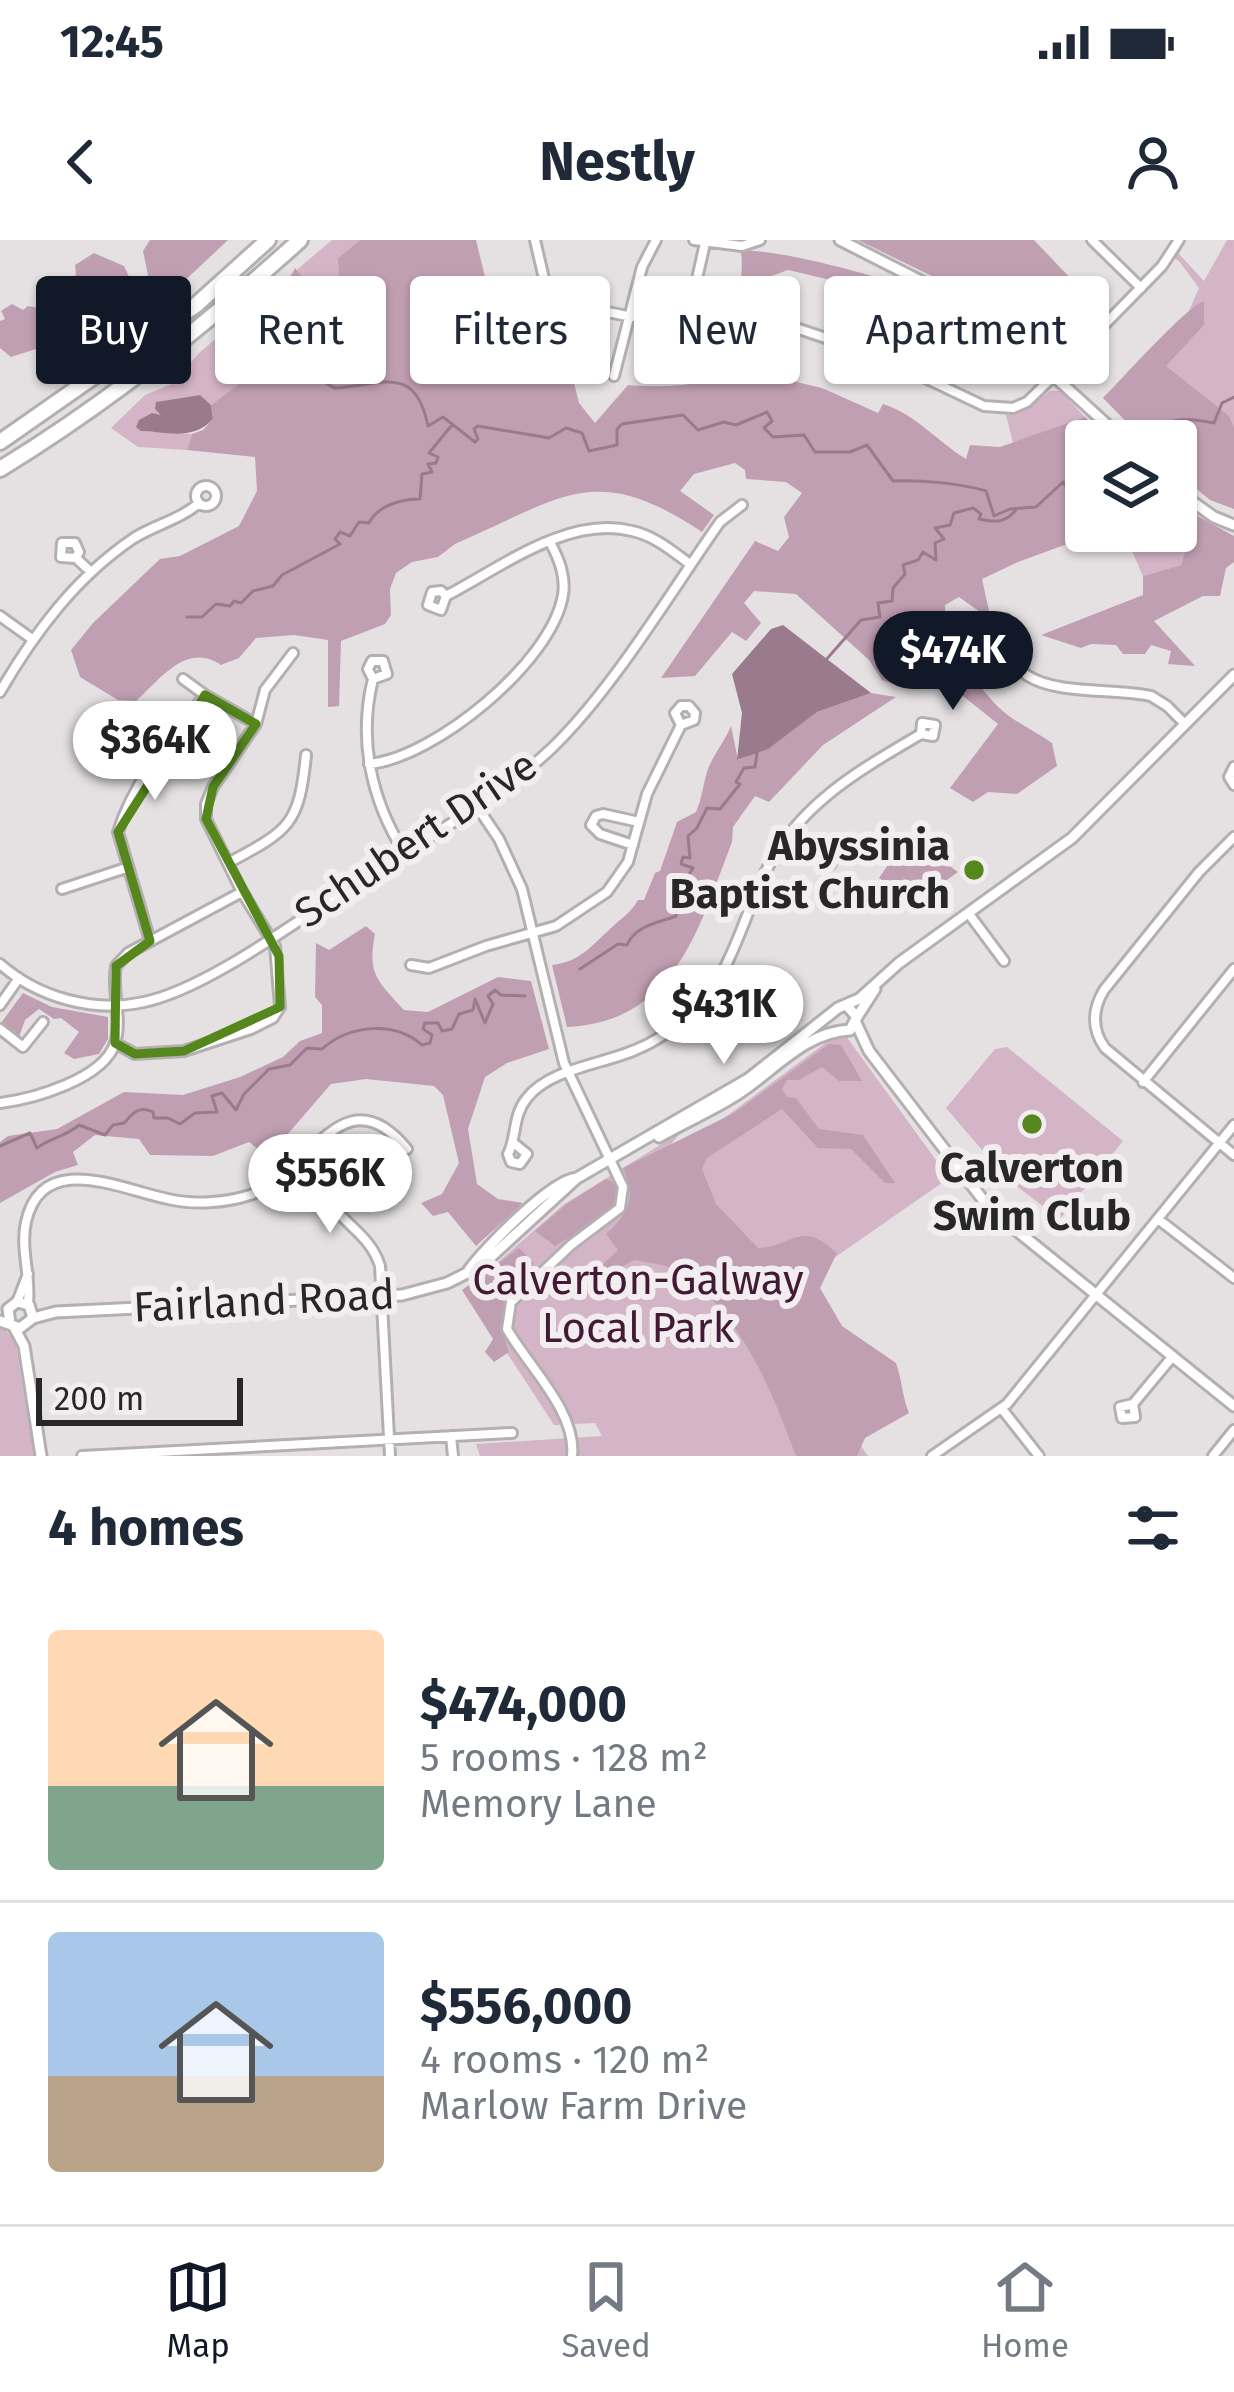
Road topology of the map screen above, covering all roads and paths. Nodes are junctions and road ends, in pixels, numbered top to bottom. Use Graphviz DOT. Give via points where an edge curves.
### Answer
graph roads {
  1 [pos="268,240"];
  2 [pos="300,240"];
  3 [pos="535,240"];
  4 [pos="656,240"];
  5 [pos="694,240"];
  6 [pos="760,240"];
  7 [pos="840,240"];
  8 [pos="1092,240"];
  9 [pos="1179,240"];
  10 [pos="705,243"];
  11 [pos="543,276"];
  12 [pos="698,276"];
  13 [pos="911,276"];
  14 [pos="1141,288"];
  15 [pos="610,312"];
  16 [pos="632,317"];
  17 [pos="1109,320"];
  18 [pos="614,376"];
  19 [pos="938,384"];
  20 [pos="1045,384"];
  21 [pos="1065,384"];
  22 [pos="1103,420"];
  23 [pos="0,442"];
  24 [pos="0,469"];
  25 [pos="200,503"];
  26 [pos="742,505"];
  27 [pos="1197,505"];
  28 [pos="1234,525"];
  29 [pos="550,542"];
  30 [pos="76,558"];
  31 [pos="690,564"];
  32 [pos="91,572"];
  33 [pos="446,596"];
  34 [pos="0,616"];
  35 [pos="1004,636"];
  36 [pos="32,639"];
  37 [pos="293,652"];
  38 [pos="1234,675"];
  39 [pos="183,679"];
  40 [pos="374,679"];
  41 [pos="0,692"];
  42 [pos="205,695"];
  43 [pos="1184,723"];
  44 [pos="256,724"];
  45 [pos="681,725"];
  46 [pos="921,734"];
  47 [pos="306,755"];
  48 [pos="369,764"];
  49 [pos="1234,767"];
  50 [pos="1234,785"];
  51 [pos="476,805"];
  52 [pos="639,822"];
  53 [pos="790,833"];
  54 [pos="1234,836"];
  55 [pos="633,845"];
  56 [pos="404,852"];
  57 [pos="228,862"];
  58 [pos="831,863"];
  59 [pos="126,868"];
  60 [pos="62,889"];
  61 [pos="242,892"];
  62 [pos="969,914"];
  63 [pos="533,933"];
  64 [pos="269,938"];
  65 [pos="150,941"];
  66 [pos="1004,961"];
  67 [pos="0,964"];
  68 [pos="411,964"];
  69 [pos="1234,969"];
  70 [pos="20,978"];
  71 [pos="881,979"];
  72 [pos="0,1005"];
  73 [pos="115,1006"];
  74 [pos="848,1007"];
  75 [pos="833,1016"];
  76 [pos="856,1020"];
  77 [pos="43,1022"];
  78 [pos="0,1029"];
  79 [pos="843,1031"];
  80 [pos="115,1043"];
  81 [pos="869,1051"];
  82 [pos="568,1074"];
  83 [pos="1144,1082"];
  84 [pos="0,1103"];
  85 [pos="1234,1125"];
  86 [pos="641,1142"];
  87 [pos="1219,1143"];
  88 [pos="516,1145"];
  89 [pos="407,1149"];
  90 [pos="1234,1155"];
  91 [pos="610,1159"];
  92 [pos="301,1161"];
  93 [pos="1158,1219"];
  94 [pos="1234,1278"];
  95 [pos="1096,1295"];
  96 [pos="383,1296"];
  97 [pos="21,1311"];
  98 [pos="8,1324"];
  99 [pos="24,1346"];
  100 [pos="1172,1356"];
  101 [pos="1133,1404"];
  102 [pos="1234,1406"];
  103 [pos="1002,1408"];
  104 [pos="1234,1430"];
  105 [pos="512,1433"];
  106 [pos="452,1436"];
  107 [pos="388,1440"];
  108 [pos="123,1455"];
  109 [pos="41,1456"];
  110 [pos="82,1456"];
  111 [pos="390,1456"];
  112 [pos="453,1456"];
  113 [pos="572,1456"];
  114 [pos="932,1456"];
  115 [pos="1040,1456"];
  116 [pos="1213,1456"];
  1 -- 23 [label="highway" via="196,305"];
  2 -- 24 [label="highway" via="209,322"];
  3 -- 11 [label="street"];
  4 -- 16 [label="street"];
  5 -- 10 [label="street"];
  6 -- 10 [label="street"];
  7 -- 13 [label="main road"];
  8 -- 14 [label="street"];
  9 -- 14 [label="street"];
  10 -- 12 [label="street"];
  14 -- 17 [label="street"];
  15 -- 16 [label="street"];
  16 -- 18 [label="street"];
  19 -- 20 [label="street" via="1002,409 1027,402"];
  21 -- 22 [label="main road"];
  25 -- 32 [label="street"];
  26 -- 31 [label="street, Schubert Drive"];
  27 -- 28 [label="main road"];
  29 -- 31 [label="street" via="588,529 630,530"];
  29 -- 33 [label="street"];
  29 -- 48 [label="street" via="562,600 520,668 422,748"];
  30 -- 32 [label="street"];
  31 -- 51 [label="street, Schubert Drive" via="572,727"];
  32 -- 36 [label="street"];
  34 -- 36 [label="street"];
  35 -- 43 [label="street" via="1030,677 1151,696"];
  36 -- 41 [label="street"];
  37 -- 44 [label="street" via="266,690"];
  38 -- 43 [label="main road"];
  39 -- 42 [label="street"];
  40 -- 48 [label="street"];
  42 -- 44 [label="street"];
  42 -- 59 [label="street" via="124,814 118,832"];
  43 -- 62 [label="main road" via="1072,838"];
  44 -- 57 [label="street" via="206,804"];
  45 -- 52 [label="street"];
  46 -- 53 [label="street" via="836,786"];
  47 -- 57 [label="street" via="302,802 278,837"];
  48 -- 56 [label="street" via="385,822"];
  49 -- 50 [label="street"];
  51 -- 56 [label="street, Schubert Drive"];
  51 -- 63 [label="street" via="513,867"];
  52 -- 55 [label="street"];
  52 -- 55 [label="street" via="603,814 591,825"];
  53 -- 58 [label="street"];
  53 -- 82 [label="street" via="697,1008 650,1043"];
  54 -- 83 [label="street" via="1099,998 1099,1040"];
  55 -- 63 [label="street" via="607,892 571,919"];
  56 -- 64 [label="street, Schubert Drive"];
  57 -- 61 [label="street"];
  59 -- 60 [label="street"];
  59 -- 65 [label="street"];
  61 -- 64 [label="street"];
  61 -- 65 [label="street"];
  62 -- 66 [label="street"];
  62 -- 71 [label="main road"];
  63 -- 68 [label="street" via="429,968"];
  63 -- 82 [label="street"];
  64 -- 73 [label="street, Schubert Drive" via="182,990"];
  64 -- 80 [label="street" via="279,956 281,1001 273,1018 184,1052 135,1054"];
  65 -- 73 [label="street" via="116,966"];
  67 -- 70 [label="street, Schubert Drive"];
  69 -- 83 [label="street"];
  70 -- 72 [label="street"];
  70 -- 73 [label="street, Schubert Drive" via="67,1000"];
  71 -- 74 [label="main road"];
  71 -- 76 [label="main road"];
  73 -- 80 [label="street"];
  74 -- 75 [label="main road"];
  74 -- 76 [label="main road"];
  75 -- 79 [label="main road"];
  75 -- 86 [label="main road, Fairland Road" via="748,1079"];
  76 -- 79 [label="main road"];
  76 -- 81 [label="main road"];
  77 -- 78 [label="street" via="23,1047"];
  79 -- 81 [label="main road"];
  79 -- 86 [label="main road, Fairland Road" via="806,1043 733,1098"];
  80 -- 84 [label="street" via="65,1085"];
  81 -- 95 [label="main road" via="974,1192"];
  82 -- 88 [label="street" via="541,1084 523,1103"];
  82 -- 91 [label="street"];
  83 -- 87 [label="street"];
  85 -- 87 [label="street"];
  86 -- 91 [label="main road, Fairland Road"];
  87 -- 90 [label="street"];
  87 -- 93 [label="street"];
  89 -- 92 [label="street" via="376,1120 359,1119 338,1125"];
  91 -- 96 [label="main road, Fairland Road" via="549,1191 468,1271 424,1291"];
  91 -- 113 [label="street" via="623,1187 620,1208 512,1302 507,1329 564,1417"];
  92 -- 96 [label="street" via="376,1253"];
  92 -- 97 [label="street" via="248,1196 197,1203 85,1177 54,1184 26,1221"];
  93 -- 94 [label="street"];
  93 -- 95 [label="street"];
  95 -- 100 [label="main road"];
  95 -- 103 [label="street"];
  96 -- 97 [label="main road, Fairland Road"];
  96 -- 107 [label="street"];
  97 -- 98 [label="main road"];
  97 -- 98 [label="main road, Fairland Road"];
  97 -- 99 [label="main road"];
  98 -- 99 [label="main road"];
  99 -- 109 [label="main road"];
  100 -- 101 [label="street"];
  100 -- 102 [label="main road"];
  103 -- 114 [label="street"];
  103 -- 115 [label="street"];
  104 -- 116 [label="street"];
  105 -- 106 [label="street"];
  106 -- 107 [label="street"];
  106 -- 112 [label="street"];
  107 -- 108 [label="street"];
  107 -- 111 [label="street"];
  108 -- 110 [label="street"];
}
